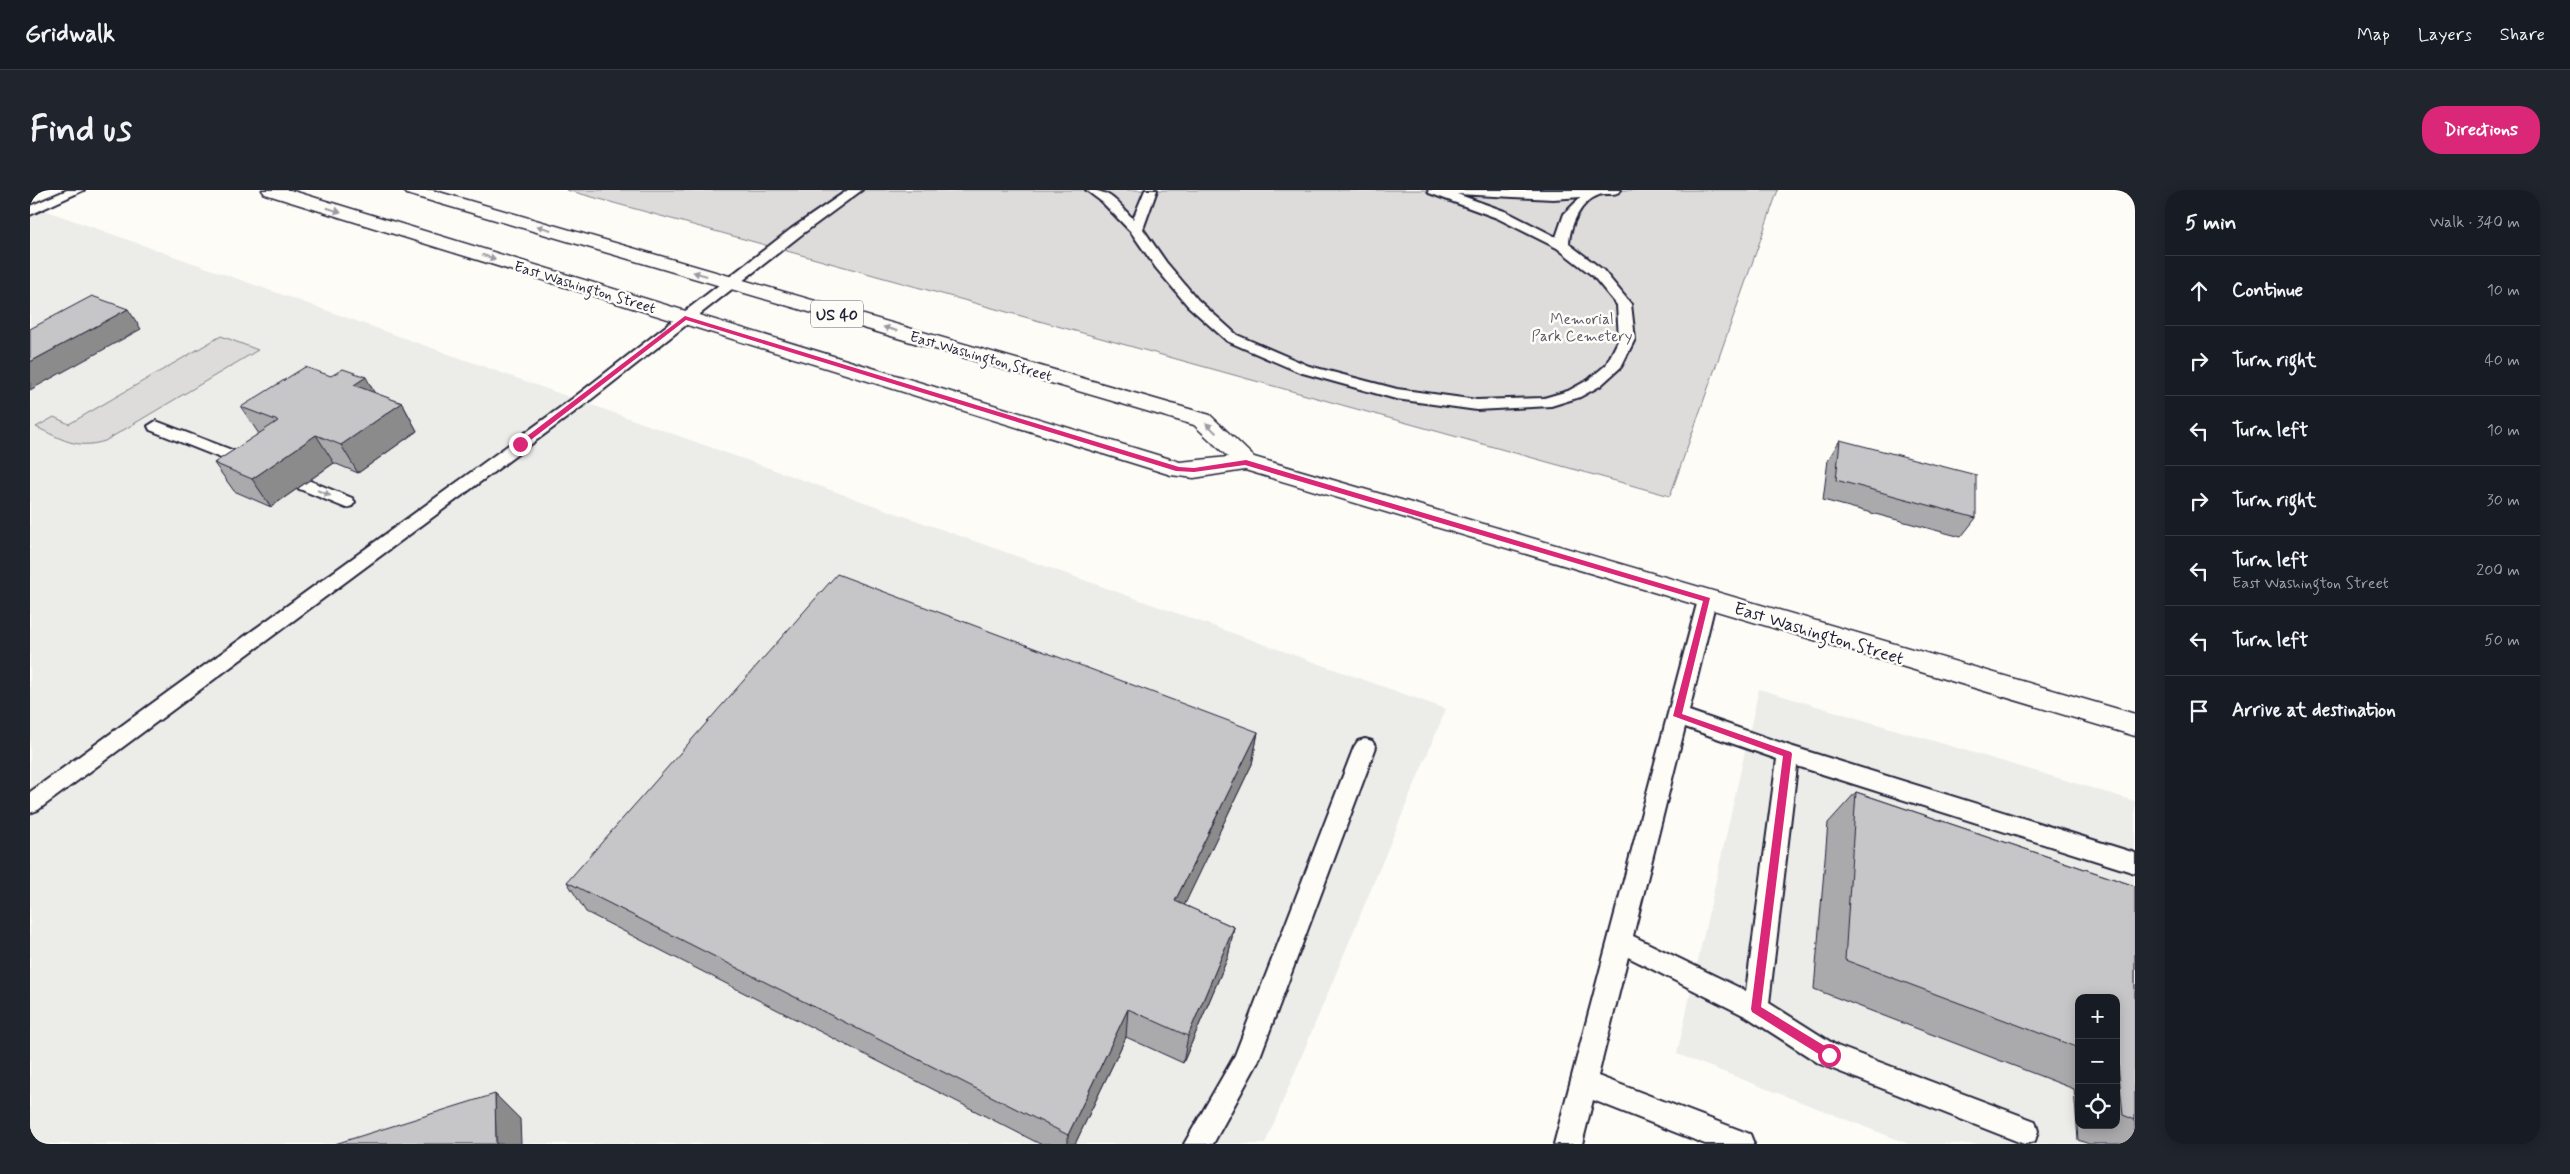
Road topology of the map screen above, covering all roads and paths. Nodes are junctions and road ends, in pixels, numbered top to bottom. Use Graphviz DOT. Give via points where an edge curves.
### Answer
graph roads {
  1 [pos="78,190"];
  2 [pos="271,190"];
  3 [pos="413,190"];
  4 [pos="856,190"];
  5 [pos="1092,190"];
  6 [pos="1151,190"];
  7 [pos="1434,190"];
  8 [pos="1453,190"];
  9 [pos="1615,190"];
  10 [pos="1595,192"];
  11 [pos="30,211"];
  12 [pos="1136,229"];
  13 [pos="1562,245"];
  14 [pos="731,283"];
  15 [pos="685,318"];
  16 [pos="156,426"];
  17 [pos="1246,462"];
  18 [pos="266,470"];
  19 [pos="303,484"];
  20 [pos="346,502"];
  21 [pos="1707,600"];
  22 [pos="1678,716"];
  23 [pos="2135,725"];
  24 [pos="1365,747"];
  25 [pos="1788,754"];
  26 [pos="30,804"];
  27 [pos="2135,863"];
  28 [pos="1621,942"];
  29 [pos="1756,1009"];
  30 [pos="1585,1084"];
  31 [pos="2025,1131"];
  32 [pos="1198,1144"];
  33 [pos="1568,1144"];
  34 [pos="1740,1144"];
  1 -- 11 [label="lane"];
  2 -- 15 [label="main road, East Washington Street / US 40, one-way"];
  14 -- 3 [label="main road, East Washington Street / US 40, one-way"];
  4 -- 14 [label="lane"];
  5 -- 12 [label="lane" via="1107,199"];
  6 -- 12 [label="lane"];
  7 -- 13 [label="lane" via="1502,215"];
  8 -- 10 [label="lane" via="1553,195"];
  9 -- 10 [label="lane"];
  10 -- 13 [label="lane" via="1576,206 1567,218 1562,231"];
  12 -- 13 [label="lane" via="1193,303 1232,338 1304,370 1396,394 1477,405 1545,403 1574,394 1614,367 1627,339 1624,304 1598,273"];
  14 -- 15 [label="lane"];
  17 -- 14 [label="main road, East Washington Street / US 40, one-way" via="1202,420"];
  15 -- 17 [label="main road, East Washington Street / US 40" via="1179,470"];
  15 -- 26 [label="lane" via="578,402"];
  16 -- 18 [label="lane"];
  17 -- 21 [label="main road, East Washington Street / US 40"];
  19 -- 20 [label="lane, one-way"];
  21 -- 22 [label="lane"];
  21 -- 23 [label="main road, East Washington Street / US 40"];
  22 -- 25 [label="lane"];
  22 -- 28 [label="lane"];
  24 -- 32 [label="lane" via="1245,1062"];
  25 -- 27 [label="lane"];
  25 -- 29 [label="lane"];
  28 -- 29 [label="lane"];
  28 -- 30 [label="lane"];
  29 -- 31 [label="lane" via="1829,1055"];
  30 -- 33 [label="lane"];
  30 -- 34 [label="lane"];
}
